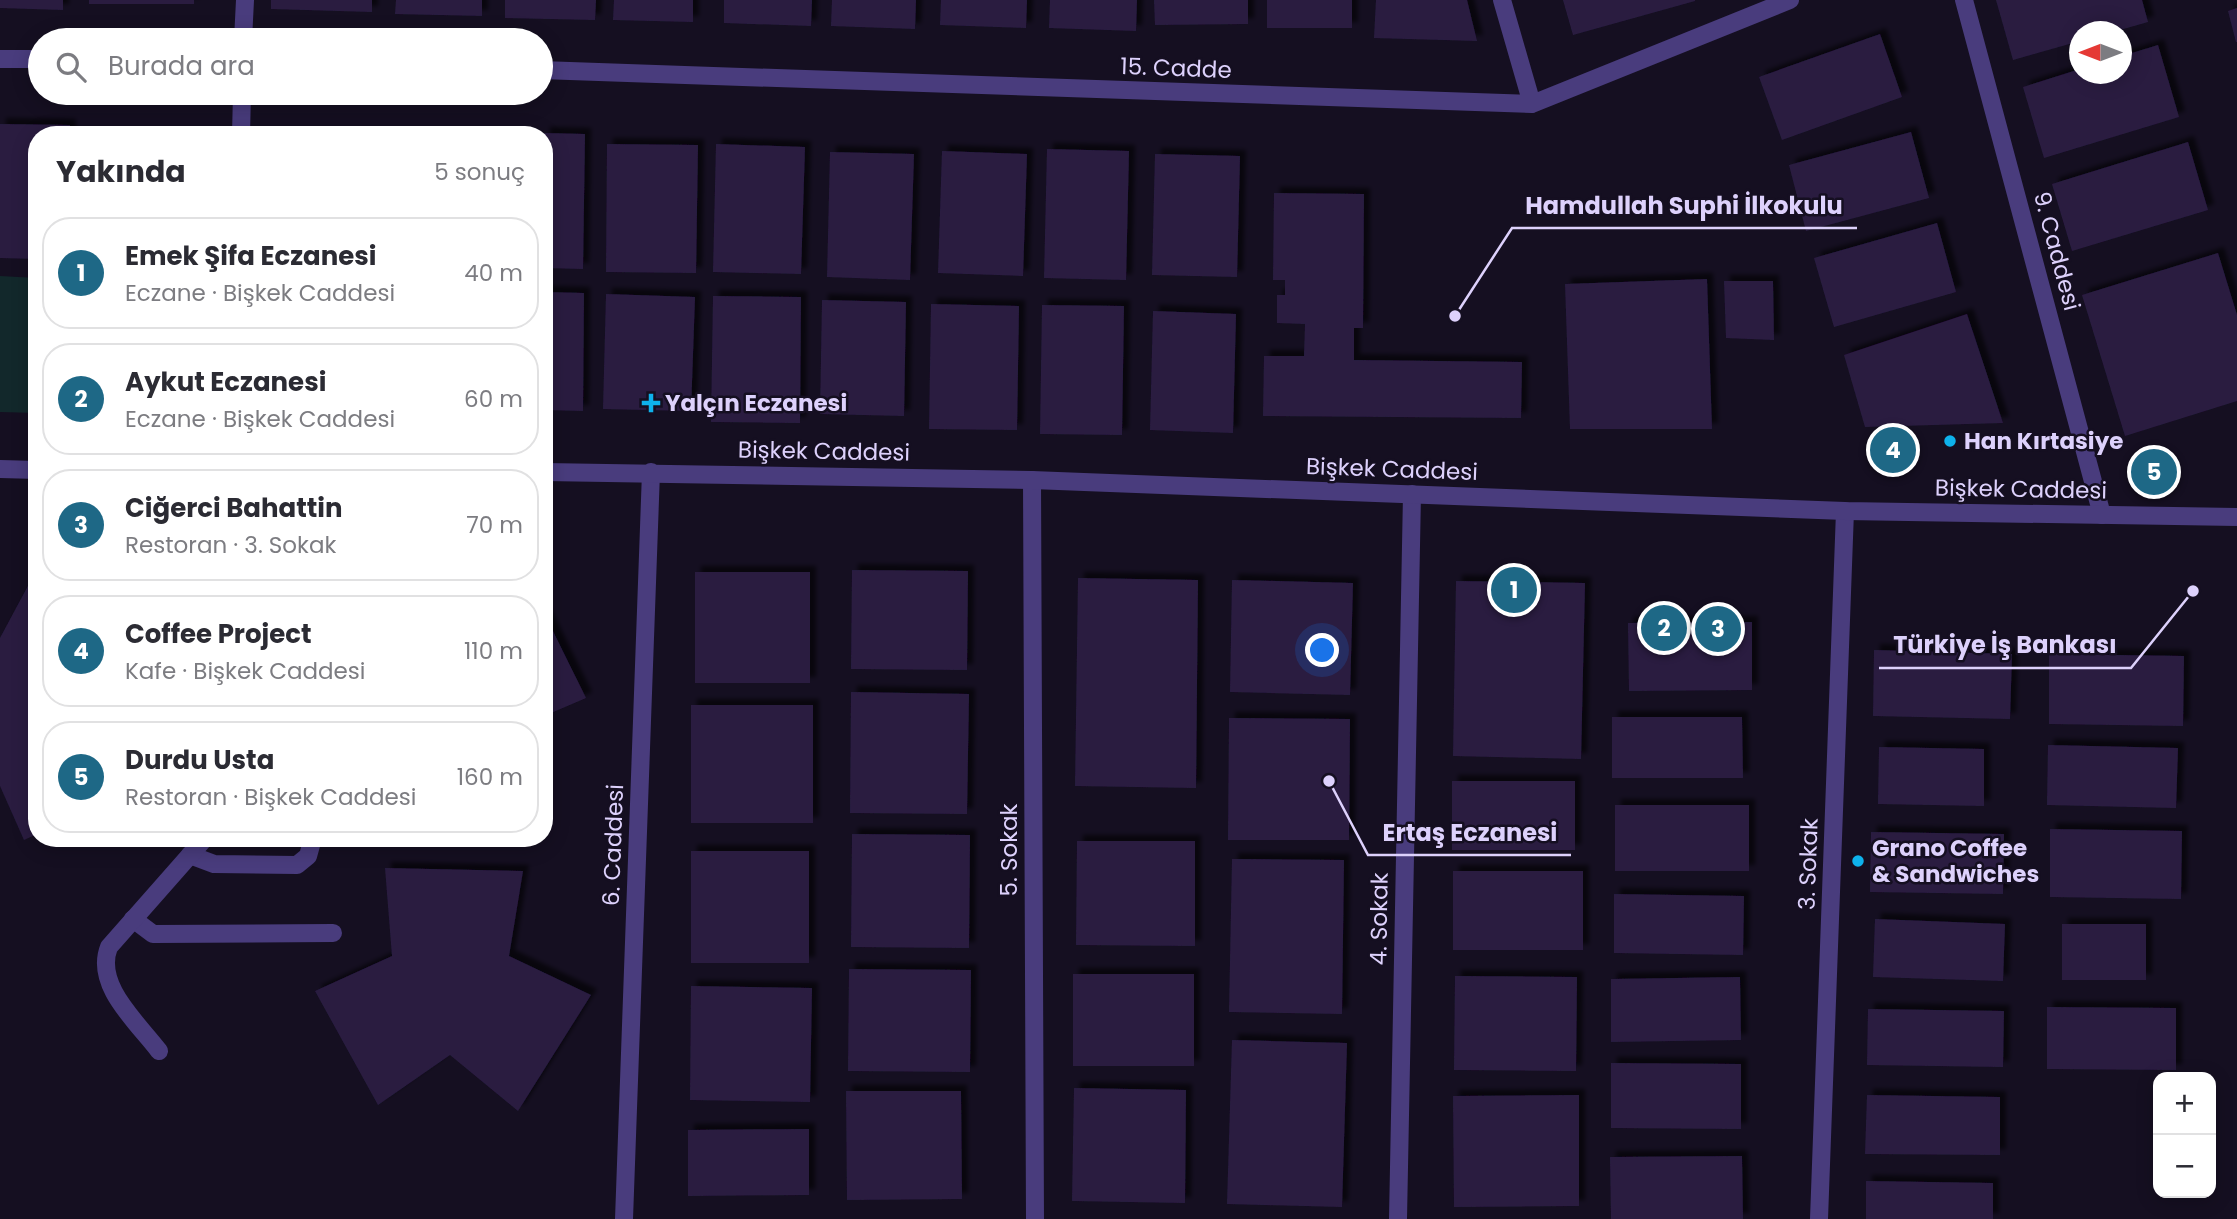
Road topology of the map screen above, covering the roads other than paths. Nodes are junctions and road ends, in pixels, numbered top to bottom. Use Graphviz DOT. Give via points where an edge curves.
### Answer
graph roads {
  1 [pos="245,0"];
  2 [pos="1502,0"];
  3 [pos="1790,0"];
  4 [pos="1965,0"];
  5 [pos="244,28"];
  6 [pos="0,59"];
  7 [pos="28,59"];
  8 [pos="553,70"];
  9 [pos="1532,104"];
  10 [pos="242,105"];
  11 [pos="241,126"];
  12 [pos="0,470"];
  13 [pos="28,470"];
  14 [pos="553,472"];
  15 [pos="651,472"];
  16 [pos="1032,480"];
  17 [pos="1412,494"];
  18 [pos="1845,511"];
  19 [pos="2102,515"];
  20 [pos="2237,517"];
  21 [pos="197,847"];
  22 [pos="310,847"];
  23 [pos="190,855"];
  24 [pos="133,919"];
  25 [pos="333,933"];
  26 [pos="159,1051"];
  27 [pos="624,1219"];
  28 [pos="1035,1219"];
  29 [pos="1398,1219"];
  30 [pos="1819,1219"];
  1 -- 5 [label="street"];
  2 -- 9 [label="street"];
  3 -- 9 [label="street, 15. Cadde"];
  4 -- 19 [label="street, 9. Caddesi"];
  6 -- 7 [label="street"];
  8 -- 9 [label="street, 15. Cadde"];
  10 -- 11 [label="street"];
  12 -- 13 [label="street"];
  14 -- 15 [label="street, Bişkek Caddesi"];
  15 -- 16 [label="street, Bişkek Caddesi"];
  15 -- 27 [label="street, 6. Caddesi"];
  16 -- 17 [label="street, Bişkek Caddesi"];
  16 -- 28 [label="street, 5. Sokak"];
  17 -- 18 [label="street, Bişkek Caddesi"];
  17 -- 29 [label="street, 4. Sokak"];
  18 -- 19 [label="street, Bişkek Caddesi"];
  18 -- 30 [label="street, 3. Sokak"];
  19 -- 20 [label="street, Bişkek Caddesi"];
  21 -- 23 [label="street"];
  22 -- 23 [label="street" via="297,865 214,864"];
  23 -- 24 [label="street"];
  24 -- 25 [label="street" via="153,934"];
  24 -- 26 [label="street" via="108,947 106,975"];
}
